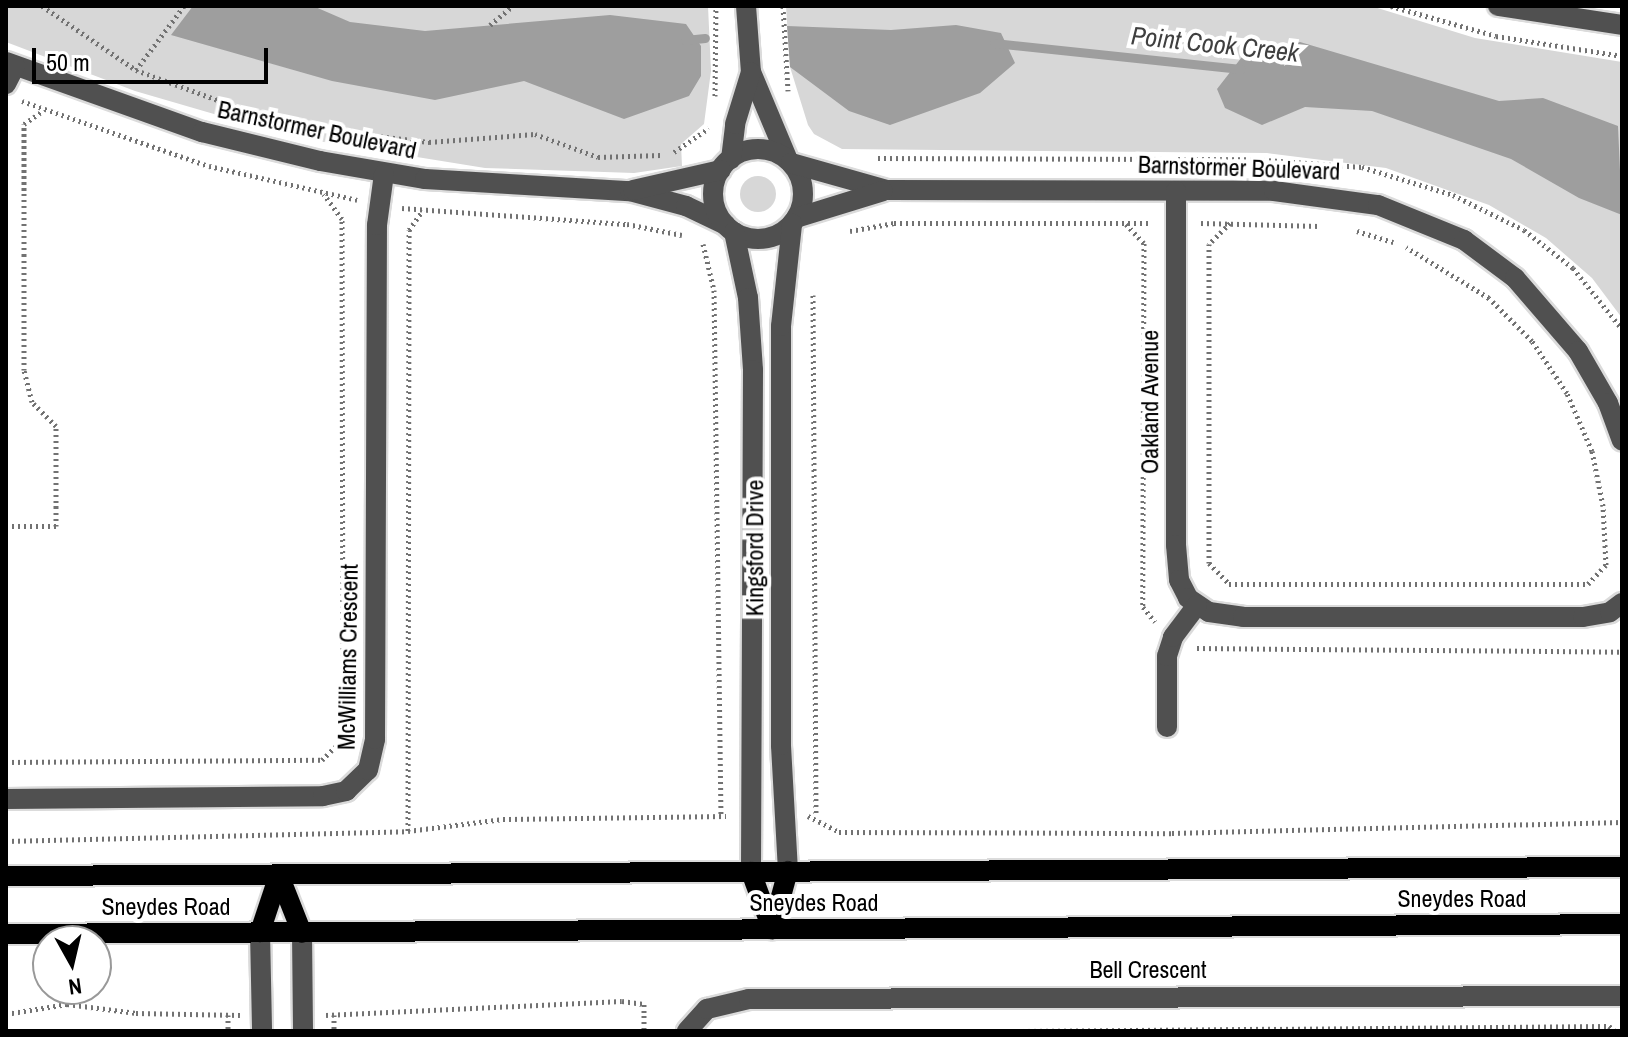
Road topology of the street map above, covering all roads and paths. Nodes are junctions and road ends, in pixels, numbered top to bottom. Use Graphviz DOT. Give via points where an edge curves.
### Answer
graph roads {
  1 [pos="184,6"];
  2 [pos="513,6"];
  3 [pos="716,6"];
  4 [pos="746,6"];
  5 [pos="783,6"];
  6 [pos="1498,6"];
  7 [pos="490,25"];
  8 [pos="1622,25"];
  9 [pos="136,70"];
  10 [pos="9,71"];
  11 [pos="751,72"];
  12 [pos="793,106"];
  13 [pos="44,110"];
  14 [pos="714,110"];
  15 [pos="685,147"];
  16 [pos="789,162"];
  17 [pos="726,164"];
  18 [pos="384,174"];
  19 [pos="686,178"];
  20 [pos="887,190"];
  21 [pos="630,191"];
  22 [pos="1176,191"];
  23 [pos="324,194"];
  24 [pos="686,206"];
  25 [pos="423,210"];
  26 [pos="794,221"];
  27 [pos="1125,223"];
  28 [pos="1176,223"];
  29 [pos="1230,223"];
  30 [pos="1329,227"];
  31 [pos="730,229"];
  32 [pos="1344,229"];
  33 [pos="833,234"];
  34 [pos="691,235"];
  35 [pos="699,240"];
  36 [pos="813,281"];
  37 [pos="1622,441"];
  38 [pos="6,526"];
  39 [pos="1197,605"];
  40 [pos="1616,608"];
  41 [pos="1173,637"];
  42 [pos="1622,652"];
  43 [pos="1167,727"];
  44 [pos="6,762"];
  45 [pos="6,799"];
  46 [pos="721,816"];
  47 [pos="754,816"];
  48 [pos="788,816"];
  49 [pos="816,816"];
  50 [pos="1622,822"];
  51 [pos="408,831"];
  52 [pos="6,841"];
  53 [pos="1616,865"];
  54 [pos="788,871"];
  55 [pos="751,872"];
  56 [pos="279,875"];
  57 [pos="6,876"];
  58 [pos="1622,924"];
  59 [pos="772,929"];
  60 [pos="260,932"];
  61 [pos="302,933"];
  62 [pos="6,934"];
  63 [pos="1622,996"];
  64 [pos="6,1014"];
  65 [pos="228,1031"];
  66 [pos="262,1031"];
  67 [pos="303,1031"];
  68 [pos="334,1031"];
  69 [pos="644,1031"];
  70 [pos="687,1031"];
  71 [pos="1022,1031"];
  72 [pos="1615,1031"];
  1 -- 9 [label="path"];
  2 -- 7 [label="path"];
  3 -- 14 [label="path"];
  4 -- 11 [label="street"];
  5 -- 12 [label="path"];
  6 -- 8 [label="street"];
  10 -- 18 [label="street, Barnstormer Boulevard" via="202,132"];
  11 -- 16 [label="street"];
  11 -- 17 [label="street"];
  13 -- 38 [label="path" via="24,124 24,370 32,402 56,426 56,526"];
  15 -- 19 [label="path"];
  16 -- 17 [label="street" via="755,149"];
  16 -- 20 [label="street, Barnstormer Boulevard"];
  16 -- 26 [label="street" via="803,190"];
  17 -- 19 [label="street, Barnstormer Boulevard"];
  17 -- 31 [label="street" via="714,199"];
  18 -- 21 [label="street, Barnstormer Boulevard" via="522,188"];
  18 -- 45 [label="street, McWilliams Crescent" via="377,225 375,739 368,770 346,791 323,796"];
  19 -- 21 [label="street, Barnstormer Boulevard"];
  20 -- 22 [label="street, Barnstormer Boulevard"];
  20 -- 26 [label="street, Barnstormer Boulevard"];
  21 -- 24 [label="street, Barnstormer Boulevard"];
  22 -- 28 [label="street, Oakland Avenue"];
  22 -- 37 [label="street, Barnstormer Boulevard" via="1347,197 1464,240 1515,278 1561,326 1594,376"];
  23 -- 44 [label="path" via="342,219 343,739 322,760"];
  24 -- 31 [label="street, Barnstormer Boulevard"];
  24 -- 34 [label="path" via="682,235"];
  25 -- 51 [label="path" via="409,230"];
  26 -- 31 [label="street" via="760,239"];
  26 -- 48 [label="street, Kingsford Drive" via="781,326 781,745"];
  27 -- 28 [label="path"];
  27 -- 33 [label="path" via="894,223"];
  27 -- 41 [label="path" via="1144,243 1143,607"];
  28 -- 29 [label="path"];
  28 -- 39 [label="street, Oakland Avenue" via="1177,566 1182,589"];
  29 -- 30 [label="path"];
  29 -- 32 [label="path" via="1209,244 1209,563 1229,584 1588,584 1606,565 1601,492 1581,424 1550,366 1511,319 1465,280 1409,249"];
  31 -- 47 [label="street, Kingsford Drive" via="752,327"];
  35 -- 46 [label="path" via="706,246 714,290"];
  36 -- 49 [label="path"];
  39 -- 40 [label="street" via="1243,617 1583,617"];
  39 -- 41 [label="street"];
  41 -- 42 [label="path" via="1220,651"];
  41 -- 43 [label="street" via="1167,656"];
  46 -- 47 [label="path"];
  46 -- 51 [label="path" via="503,819"];
  47 -- 55 [label="street, Kingsford Drive"];
  48 -- 49 [label="path"];
  48 -- 54 [label="street, Kingsford Drive"];
  49 -- 50 [label="path" via="839,832 1172,833"];
  51 -- 52 [label="path"];
  53 -- 54 [label="main road, Sneydes Road"];
  54 -- 55 [label="main road, Sneydes Road"];
  54 -- 59 [label="main road"];
  55 -- 56 [label="main road, Sneydes Road"];
  55 -- 59 [label="main road"];
  56 -- 57 [label="main road, Sneydes Road"];
  56 -- 60 [label="main road"];
  56 -- 61 [label="main road"];
  58 -- 59 [label="main road, Sneydes Road"];
  59 -- 61 [label="main road, Sneydes Road"];
  60 -- 61 [label="main road, Sneydes Road"];
  60 -- 62 [label="main road, Sneydes Road"];
  60 -- 66 [label="street"];
  61 -- 67 [label="street"];
  63 -- 70 [label="street, Bell Crescent" via="749,999 707,1009"];
  64 -- 65 [label="path" via="67,1004 228,1015"];
  68 -- 69 [label="path" via="334,1015 622,1001 644,1004"];
  71 -- 72 [label="path" via="1609,1026"];
}
